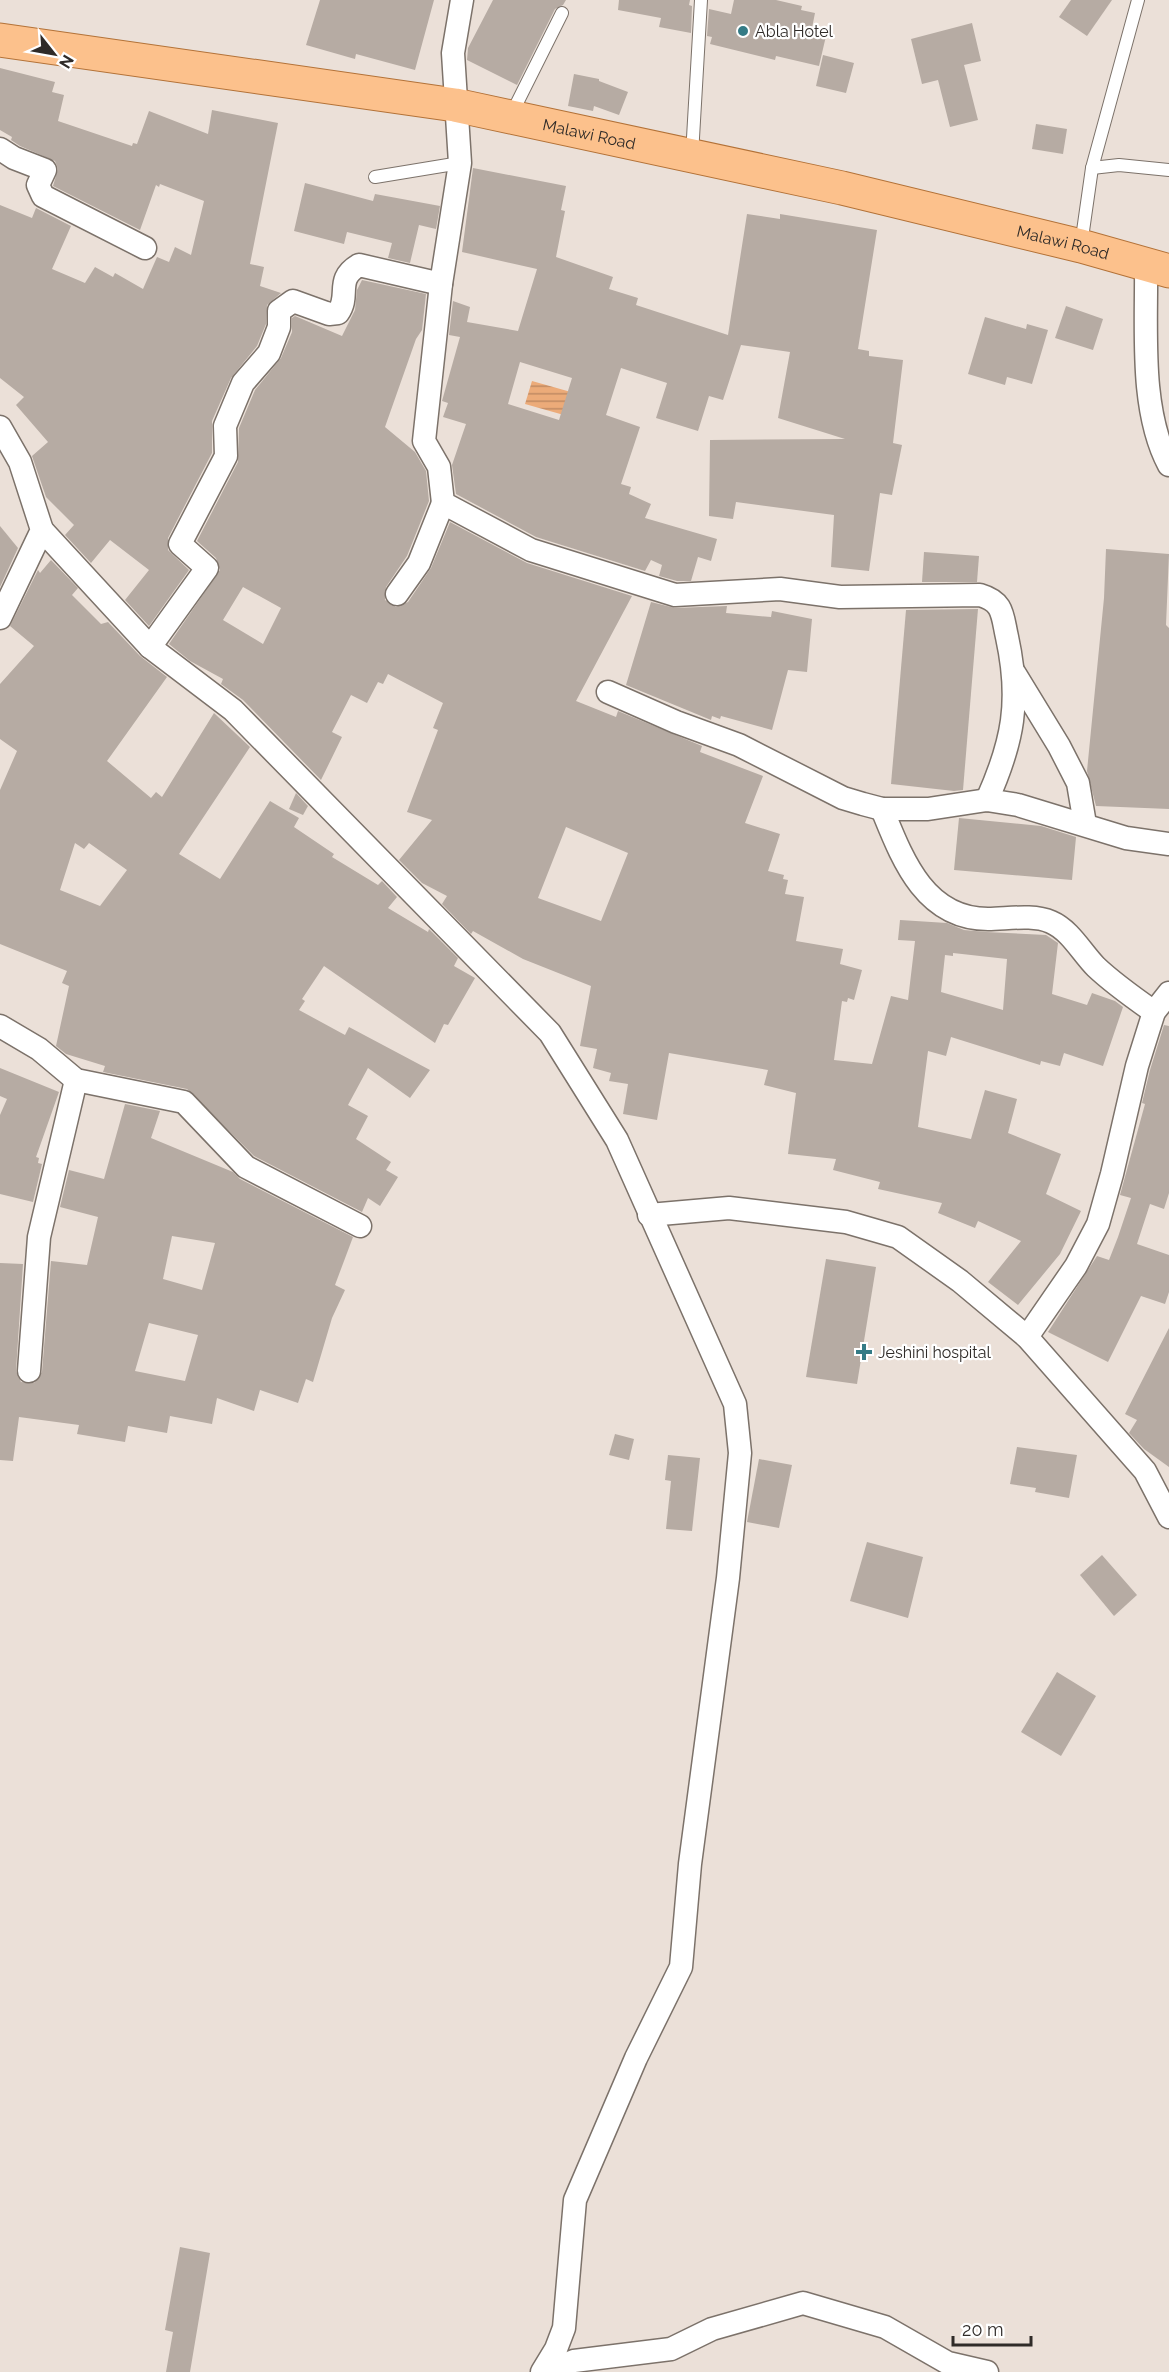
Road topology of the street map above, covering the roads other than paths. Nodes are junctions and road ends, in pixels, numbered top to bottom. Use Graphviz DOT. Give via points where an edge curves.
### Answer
graph roads {
  1 [pos="462,0"];
  2 [pos="701,0"];
  3 [pos="1138,0"];
  4 [pos="562,13"];
  5 [pos="0,40"];
  6 [pos="455,105"];
  7 [pos="511,116"];
  8 [pos="0,149"];
  9 [pos="692,157"];
  10 [pos="460,163"];
  11 [pos="1092,168"];
  12 [pos="1169,170"];
  13 [pos="375,177"];
  14 [pos="1081,246"];
  15 [pos="145,248"];
  16 [pos="1158,268"];
  17 [pos="441,284"];
  18 [pos="0,427"];
  19 [pos="1169,465"];
  20 [pos="443,503"];
  21 [pos="42,530"];
  22 [pos="397,594"];
  23 [pos="0,618"];
  24 [pos="150,647"];
  25 [pos="1015,674"];
  26 [pos="608,692"];
  27 [pos="987,800"];
  28 [pos="882,809"];
  29 [pos="1085,824"];
  30 [pos="1169,844"];
  31 [pos="1169,993"];
  32 [pos="1154,1012"];
  33 [pos="0,1026"];
  34 [pos="76,1080"];
  35 [pos="649,1215"];
  36 [pos="360,1226"];
  37 [pos="1027,1337"];
  38 [pos="29,1371"];
  39 [pos="1169,1517"];
  40 [pos="544,2372"];
  41 [pos="987,2372"];
  1 -- 6 [label="street" via="453,53"];
  2 -- 9 [label="lane"];
  3 -- 11 [label="lane"];
  4 -- 7 [label="lane"];
  5 -- 6 [label="main road, Malawi Road"];
  6 -- 7 [label="main road, Malawi Road"];
  6 -- 10 [label="street"];
  7 -- 9 [label="main road, Malawi Road"];
  8 -- 15 [label="street" via="45,170 38,185 43,196"];
  9 -- 14 [label="main road, Malawi Road" via="842,188"];
  10 -- 13 [label="lane"];
  10 -- 17 [label="street"];
  11 -- 12 [label="lane" via="1119,165"];
  11 -- 14 [label="lane"];
  14 -- 16 [label="main road, Malawi Road"];
  16 -- 19 [label="street" via="1152,417 1159,447"];
  17 -- 20 [label="street" via="424,441 439,467"];
  17 -- 24 [label="street" via="359,265 344,280 343,307 338,313 329,314 293,301 279,311 279,327 269,353 243,383 225,426 226,456 180,544 207,568"];
  18 -- 21 [label="street" via="20,462"];
  20 -- 22 [label="street" via="419,563"];
  20 -- 25 [label="street" via="531,550 675,595 780,589 840,597 980,595 993,599 1001,610"];
  21 -- 23 [label="street"];
  21 -- 24 [label="street"];
  24 -- 35 [label="street" via="233,710 550,1033 617,1140"];
  25 -- 27 [label="street" via="1013,719 1004,762"];
  25 -- 29 [label="street" via="1078,783"];
  26 -- 28 [label="street" via="739,745 843,798"];
  27 -- 28 [label="street" via="928,809"];
  27 -- 29 [label="street"];
  28 -- 32 [label="street" via="905,866 932,900 976,919 1051,921 1096,967"];
  29 -- 30 [label="street" via="1126,838"];
  31 -- 32 [label="street"];
  32 -- 37 [label="street" via="1098,1224 1076,1266"];
  33 -- 34 [label="street" via="39,1049"];
  34 -- 36 [label="street" via="184,1102 246,1167"];
  34 -- 38 [label="street" via="39,1237"];
  35 -- 37 [label="street" via="729,1208 846,1222 898,1237 960,1281"];
  35 -- 40 [label="street" via="735,1404 740,1453 729,1578 690,1864 681,1967 636,2058 575,2200 564,2328"];
  37 -- 39 [label="street" via="1145,1471"];
  40 -- 41 [label="street" via="574,2361 671,2349 712,2330 803,2303 885,2327 948,2363"];
}
